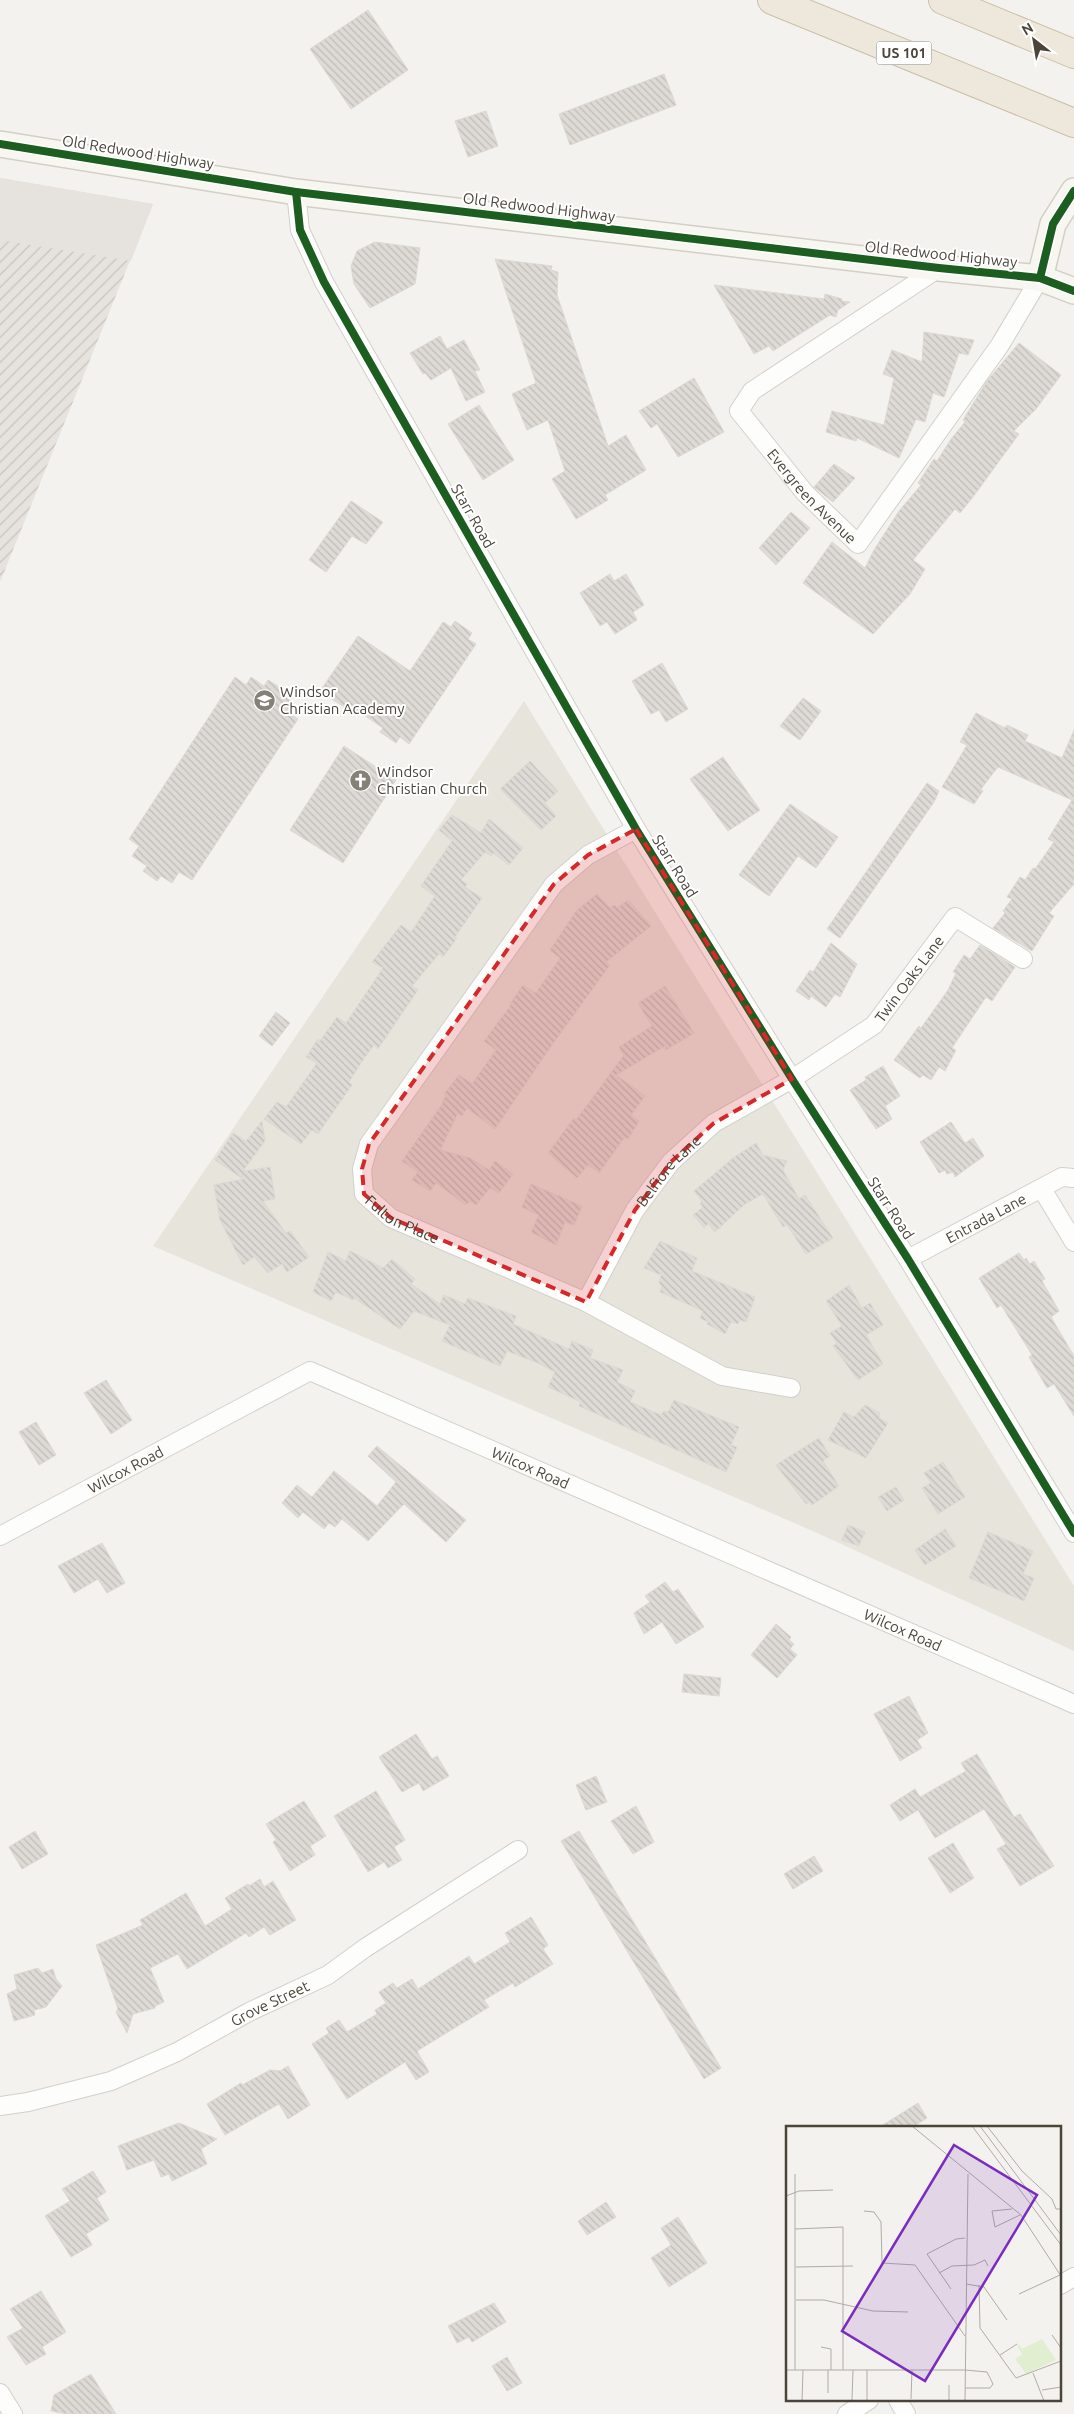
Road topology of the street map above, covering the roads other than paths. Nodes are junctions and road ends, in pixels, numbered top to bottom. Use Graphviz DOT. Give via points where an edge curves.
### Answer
graph roads {
  1 [pos="772,0"];
  2 [pos="943,0"];
  3 [pos="1074,54"];
  4 [pos="1074,123"];
  5 [pos="0,144"];
  6 [pos="296,192"];
  7 [pos="1074,192"];
  8 [pos="939,268"];
  9 [pos="1040,278"];
  10 [pos="1074,291"];
  11 [pos="636,829"];
  12 [pos="1023,959"];
  13 [pos="792,1079"];
  14 [pos="1068,1177"];
  15 [pos="1042,1189"];
  16 [pos="1074,1242"];
  17 [pos="908,1259"];
  18 [pos="586,1302"];
  19 [pos="790,1388"];
  20 [pos="1074,1533"];
  21 [pos="0,1536"];
  22 [pos="1074,1704"];
  23 [pos="518,1850"];
  24 [pos="0,2106"];
  25 [pos="1074,2277"];
  26 [pos="1062,2284"];
  27 [pos="0,2392"];
  28 [pos="866,2402"];
  29 [pos="899,2402"];
  30 [pos="12,2414"];
  31 [pos="847,2414"];
  32 [pos="906,2414"];
  1 -- 4 [label="highway, US 101"];
  2 -- 3 [label="highway"];
  5 -- 6 [label="main road, Old Redwood Highway"];
  6 -- 8 [label="main road, Old Redwood Highway"];
  6 -- 11 [label="street, Starr Road" via="300,230 324,282"];
  7 -- 9 [label="main road" via="1053,224"];
  8 -- 9 [label="main road, Old Redwood Highway"];
  8 -- 9 [label="street, Evergreen Avenue" via="752,390 739,411 805,493 858,544 1000,345"];
  9 -- 10 [label="main road, Old Redwood Highway"];
  11 -- 13 [label="street, Starr Road"];
  11 -- 18 [label="street, Fulton Place" via="588,855 554,884 369,1144 362,1169 364,1194 392,1218"];
  12 -- 13 [label="street, Twin Oaks Lane" via="955,917 874,1026"];
  13 -- 17 [label="street, Starr Road"];
  13 -- 18 [label="street, Belfiore Lane" via="714,1123 670,1162 635,1210"];
  14 -- 15 [label="street, Entrada Lane"];
  15 -- 16 [label="street"];
  15 -- 17 [label="street, Entrada Lane"];
  17 -- 20 [label="street, Starr Road"];
  18 -- 19 [label="street, Fulton Place" via="722,1376"];
  21 -- 22 [label="street, Wilcox Road" via="310,1371"];
  23 -- 24 [label="street, Grove Street" via="328,1975 248,2012 177,2052 111,2081"];
  25 -- 26 [label="street"];
  27 -- 30 [label="street"];
  28 -- 31 [label="street"];
  29 -- 32 [label="street"];
}
